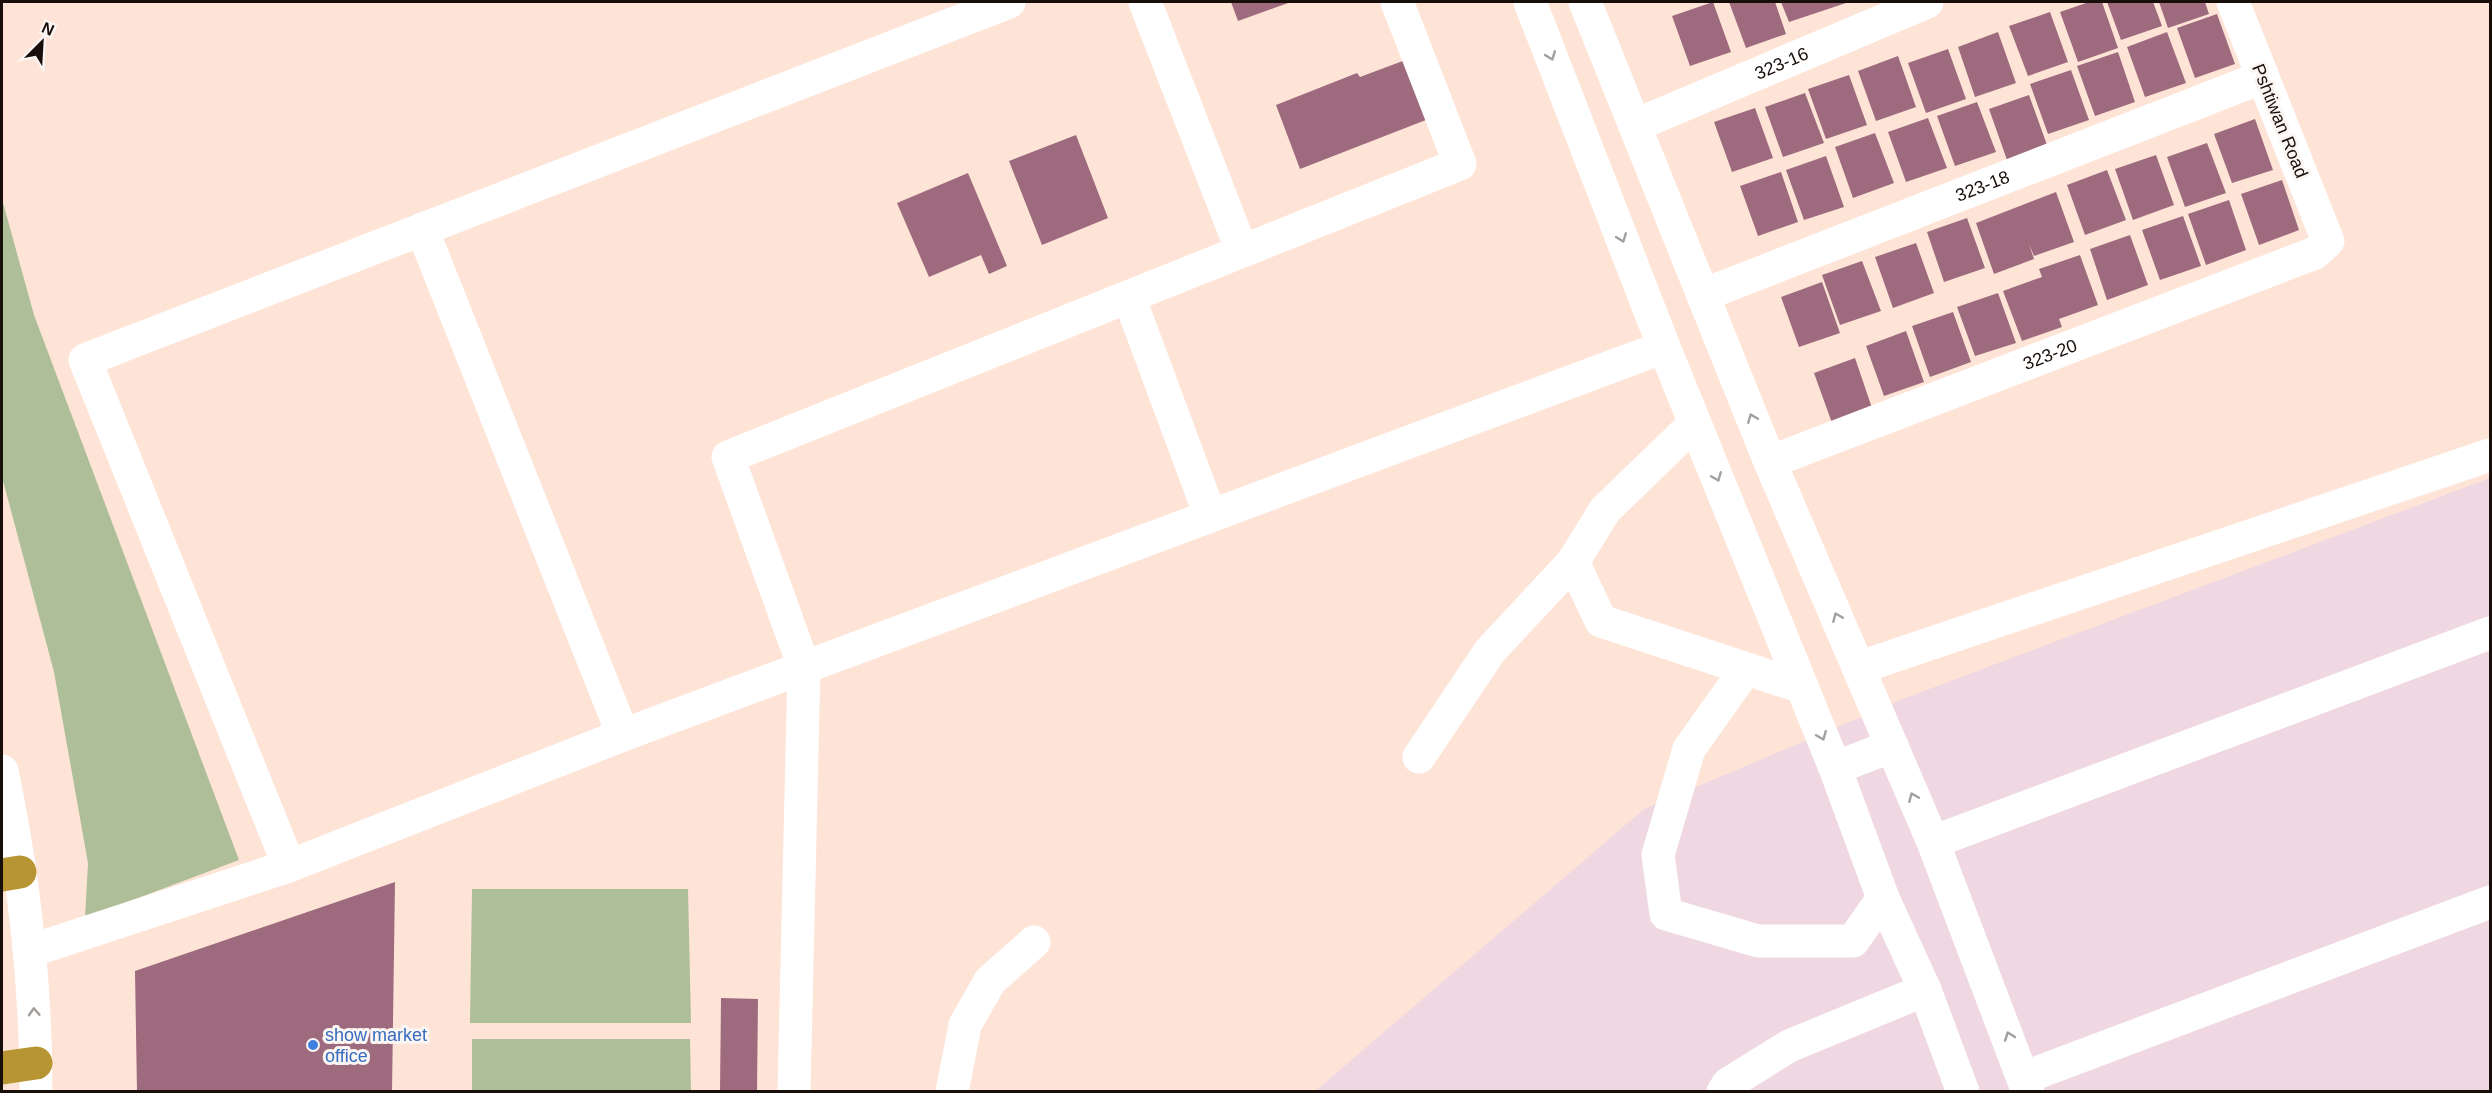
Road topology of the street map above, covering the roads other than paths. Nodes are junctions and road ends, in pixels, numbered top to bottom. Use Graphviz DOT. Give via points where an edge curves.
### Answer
graph roads {
  1 [pos="1009,2"];
  2 [pos="1145,2"];
  3 [pos="1396,2"];
  4 [pos="1530,2"];
  5 [pos="1585,2"];
  6 [pos="1927,2"];
  7 [pos="2233,2"];
  8 [pos="2263,77"];
  9 [pos="1636,125"];
  10 [pos="422,229"];
  11 [pos="2328,241"];
  12 [pos="1242,251"];
  13 [pos="1703,295"];
  14 [pos="1129,297"];
  15 [pos="1664,347"];
  16 [pos="1695,423"];
  17 [pos="2490,455"];
  18 [pos="1770,462"];
  19 [pos="1210,515"];
  20 [pos="1573,562"];
  21 [pos="2490,633"];
  22 [pos="804,668"];
  23 [pos="1858,668"];
  24 [pos="1746,669"];
  25 [pos="1802,687"];
  26 [pos="623,735"];
  27 [pos="1892,746"];
  28 [pos="1419,756"];
  29 [pos="1835,768"];
  30 [pos="2,771"];
  31 [pos="1933,842"];
  32 [pos="289,866"];
  33 [pos="11,873"];
  34 [pos="1883,898"];
  35 [pos="2490,902"];
  36 [pos="1034,942"];
  37 [pos="30,951"];
  38 [pos="1925,990"];
  39 [pos="2,1068"];
  40 [pos="36,1077"];
  41 [pos="2026,1085"];
  42 [pos="794,1092"];
  43 [pos="952,1092"];
  44 [pos="1723,1092"];
  45 [pos="1963,1092"];
  1 -- 10 [label="street"];
  2 -- 12 [label="street"];
  3 -- 12 [label="street" via="1460,164"];
  4 -- 15 [label="street, one-way"];
  5 -- 9 [label="street"];
  6 -- 9 [label="street, 323-16"];
  7 -- 8 [label="street, Pshtiwan Road"];
  8 -- 11 [label="street, Pshtiwan Road"];
  8 -- 13 [label="street, 323-18"];
  9 -- 13 [label="street"];
  10 -- 26 [label="street"];
  10 -- 32 [label="street" via="85,360"];
  11 -- 18 [label="street, 323-20" via="2315,253"];
  12 -- 14 [label="street"];
  18 -- 13 [label="street, one-way"];
  14 -- 19 [label="street"];
  14 -- 22 [label="street" via="728,457"];
  15 -- 16 [label="street"];
  15 -- 19 [label="street"];
  16 -- 20 [label="street" via="1605,510"];
  16 -- 25 [label="street, one-way"];
  17 -- 23 [label="street"];
  23 -- 18 [label="street, one-way"];
  19 -- 22 [label="street"];
  20 -- 24 [label="street" via="1602,621"];
  20 -- 28 [label="street" via="1490,651"];
  21 -- 31 [label="street"];
  22 -- 26 [label="street"];
  22 -- 42 [label="street"];
  23 -- 27 [label="street"];
  24 -- 25 [label="street"];
  24 -- 34 [label="street" via="1689,749 1658,855 1666,914 1758,941 1853,940"];
  25 -- 29 [label="street, one-way"];
  26 -- 32 [label="street"];
  27 -- 29 [label="street"];
  31 -- 27 [label="street, one-way"];
  29 -- 34 [label="street"];
  30 -- 33 [label="street"];
  41 -- 31 [label="street, one-way"];
  32 -- 37 [label="street"];
  33 -- 37 [label="street"];
  34 -- 38 [label="street"];
  35 -- 41 [label="street"];
  36 -- 43 [label="street" via="990,981 965,1025"];
  40 -- 37 [label="street, one-way"];
  38 -- 44 [label="street" via="1789,1046 1728,1084"];
  38 -- 45 [label="street"];
  39 -- 40 [label="highway"];
}
